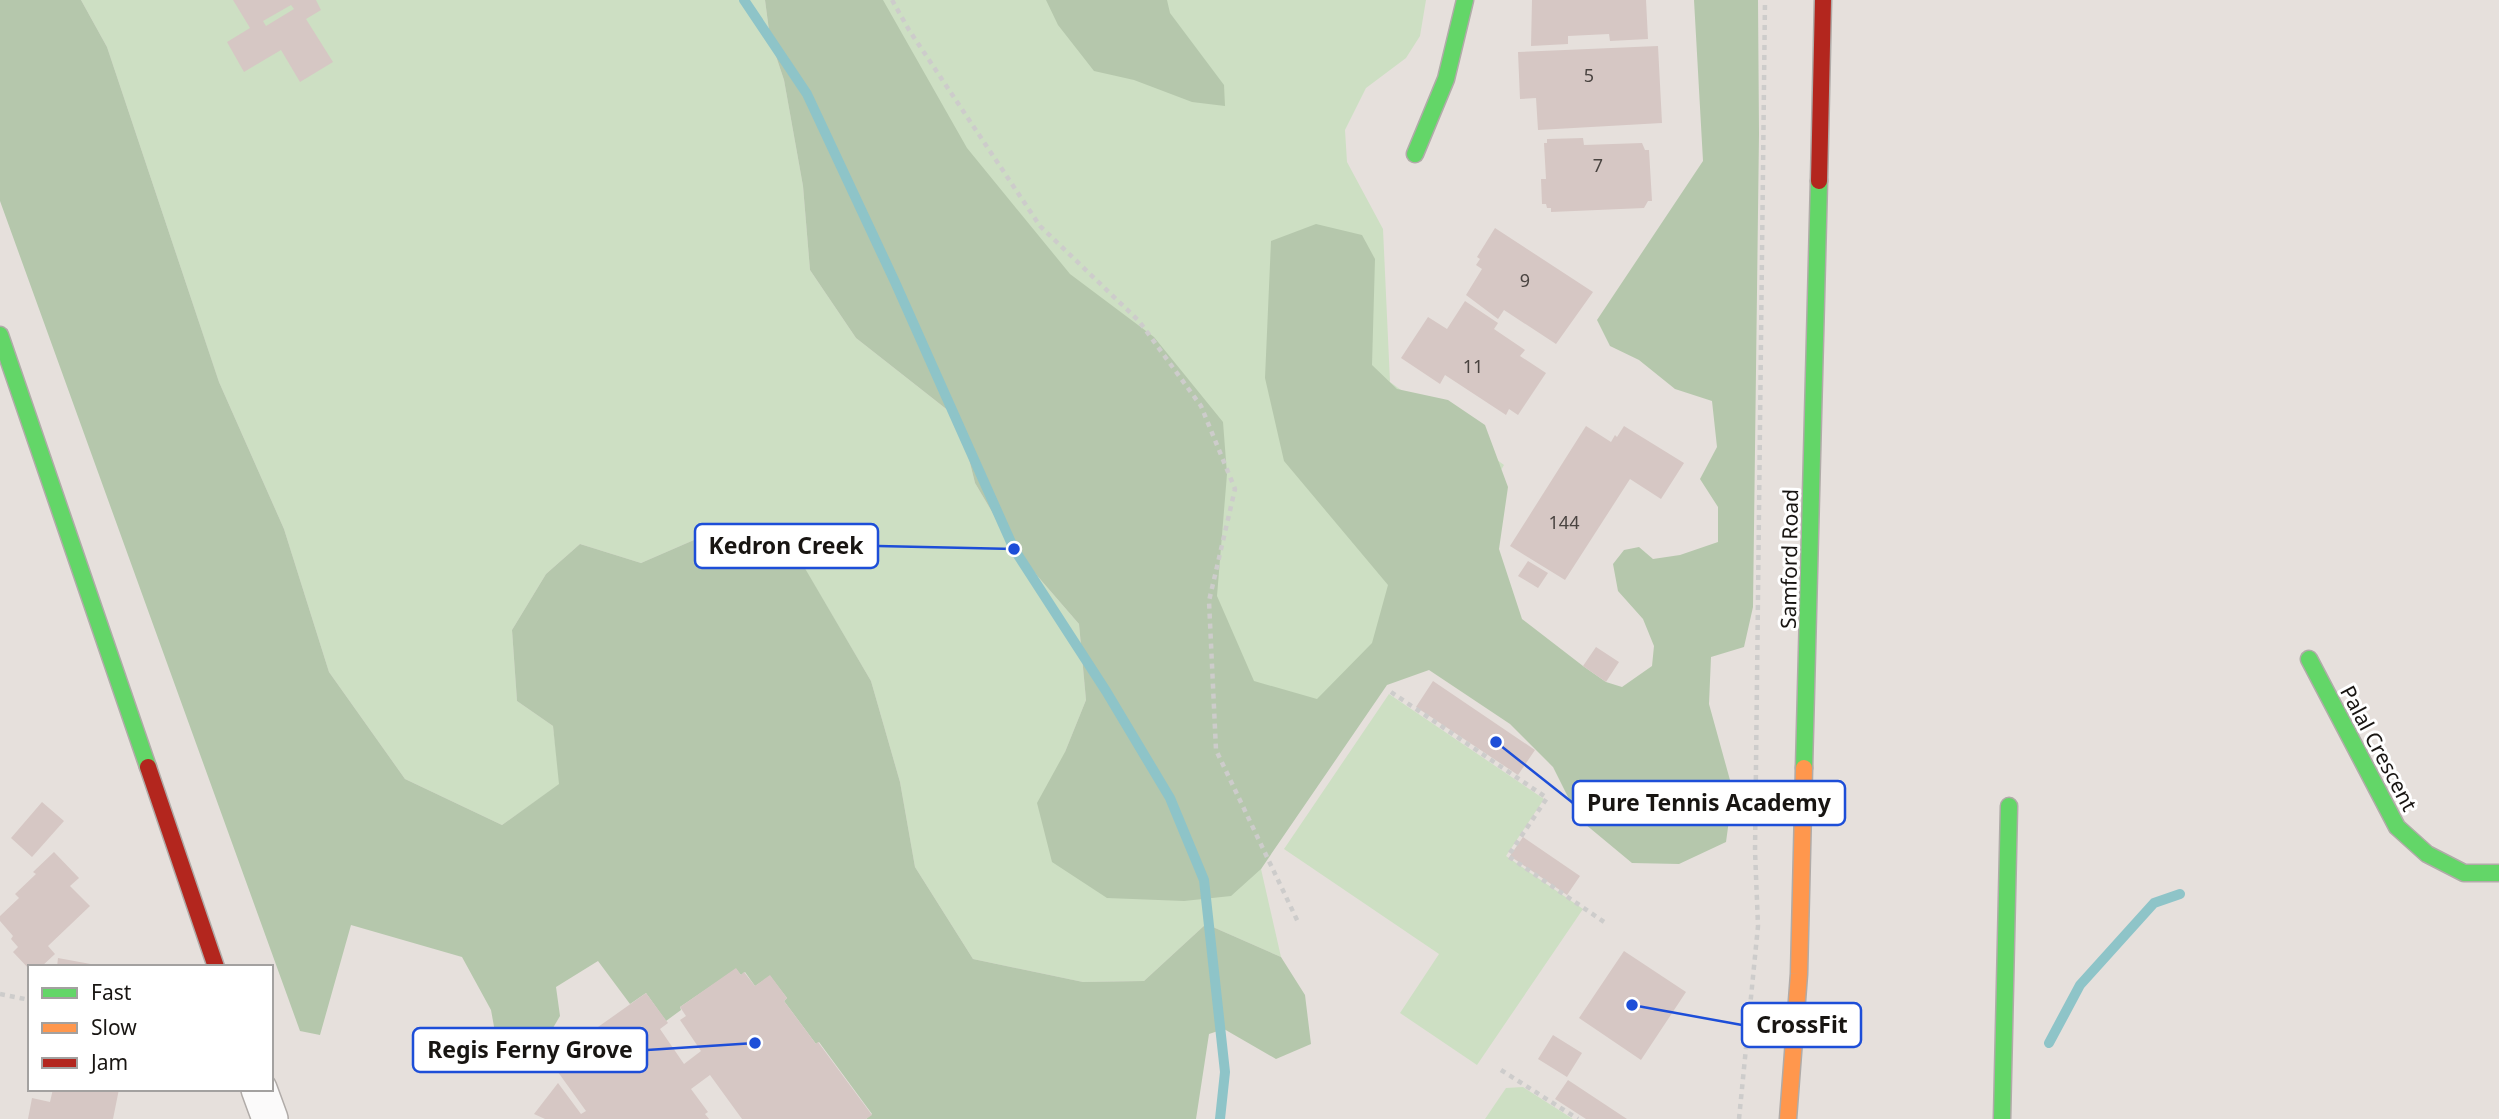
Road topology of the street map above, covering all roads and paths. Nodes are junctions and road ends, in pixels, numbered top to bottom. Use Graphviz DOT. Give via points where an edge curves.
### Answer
graph roads {
  1 [pos="892,0"];
  2 [pos="1465,0"];
  3 [pos="1765,0"];
  4 [pos="1823,0"];
  5 [pos="1415,154"];
  6 [pos="0,335"];
  7 [pos="2309,659"];
  8 [pos="1391,692"];
  9 [pos="2009,806"];
  10 [pos="2499,873"];
  11 [pos="1298,922"];
  12 [pos="1607,925"];
  13 [pos="215,965"];
  14 [pos="0,994"];
  15 [pos="28,1000"];
  16 [pos="1501,1070"];
  17 [pos="260,1091"];
  18 [pos="270,1119"];
  19 [pos="1578,1119"];
  20 [pos="1739,1119"];
  21 [pos="1788,1119"];
  22 [pos="2002,1119"];
  1 -- 11 [label="path" via="1040,226 1139,321 1201,406 1235,489 1209,601 1216,750"];
  2 -- 5 [label="street" via="1447,79"];
  3 -- 20 [label="path" via="1755,851 1758,926"];
  4 -- 21 [label="street, Samford Road" via="1799,974"];
  6 -- 13 [label="street"];
  7 -- 10 [label="street, Palal Crescent" via="2397,827 2427,855 2464,873"];
  8 -- 12 [label="path" via="1547,798 1508,856"];
  9 -- 22 [label="street"];
  14 -- 15 [label="path"];
  16 -- 19 [label="path"];
  17 -- 18 [label="street"];
}
